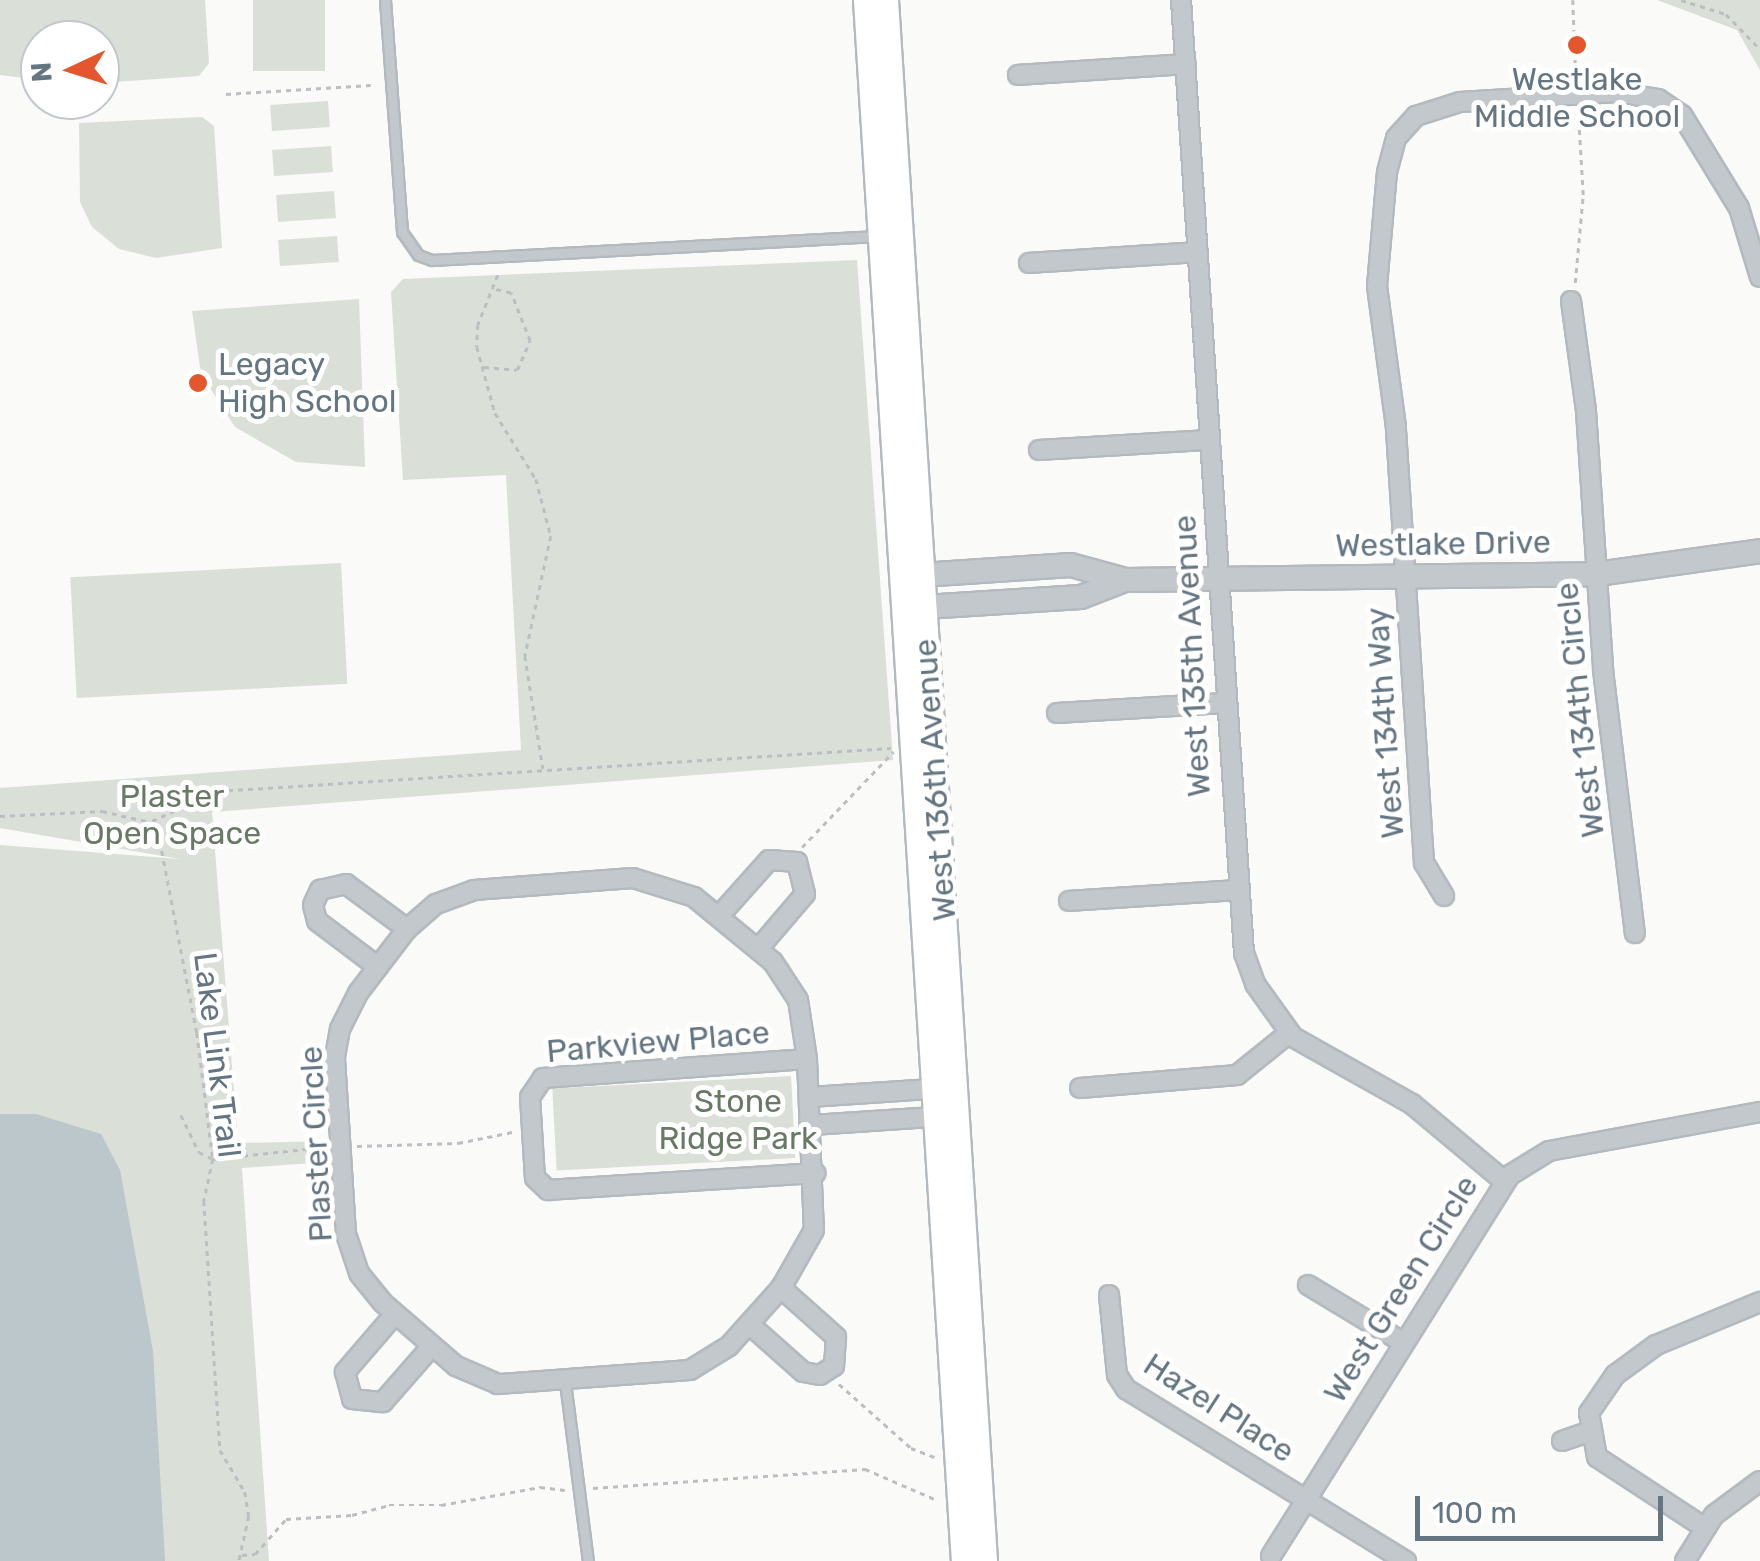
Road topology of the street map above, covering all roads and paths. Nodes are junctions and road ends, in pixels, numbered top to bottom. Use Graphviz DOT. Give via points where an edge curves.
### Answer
graph roads {
  1 [pos="385,0"];
  2 [pos="866,0"];
  3 [pos="885,0"];
  4 [pos="1181,0"];
  5 [pos="1574,0"];
  6 [pos="1681,0"];
  7 [pos="1760,49"];
  8 [pos="1186,64"];
  9 [pos="1018,75"];
  10 [pos="371,85"];
  11 [pos="226,94"];
  12 [pos="1577,95"];
  13 [pos="890,235"];
  14 [pos="1198,252"];
  15 [pos="1029,262"];
  16 [pos="498,275"];
  17 [pos="1760,278"];
  18 [pos="493,288"];
  19 [pos="1571,301"];
  20 [pos="483,366"];
  21 [pos="1209,440"];
  22 [pos="1040,450"];
  23 [pos="1760,551"];
  24 [pos="1596,574"];
  25 [pos="912,575"];
  26 [pos="1406,577"];
  27 [pos="1218,579"];
  28 [pos="1125,580"];
  29 [pos="914,608"];
  30 [pos="1225,703"];
  31 [pos="1057,713"];
  32 [pos="544,771"];
  33 [pos="0,816"];
  34 [pos="150,822"];
  35 [pos="793,860"];
  36 [pos="1237,890"];
  37 [pos="1444,896"];
  38 [pos="1069,901"];
  39 [pos="719,916"];
  40 [pos="407,928"];
  41 [pos="1634,933"];
  42 [pos="758,948"];
  43 [pos="378,967"];
  44 [pos="1289,1033"];
  45 [pos="807,1059"];
  46 [pos="944,1088"];
  47 [pos="1080,1088"];
  48 [pos="810,1097"];
  49 [pos="1760,1112"];
  50 [pos="946,1116"];
  51 [pos="812,1125"];
  52 [pos="814,1173"];
  53 [pos="1504,1181"];
  54 [pos="1308,1284"];
  55 [pos="781,1288"];
  56 [pos="1109,1295"];
  57 [pos="1760,1302"];
  58 [pos="395,1314"];
  59 [pos="749,1324"];
  60 [pos="1401,1342"];
  61 [pos="432,1346"];
  62 [pos="829,1371"];
  63 [pos="565,1382"];
  64 [pos="1588,1432"];
  65 [pos="1562,1441"];
  66 [pos="941,1459"];
  67 [pos="1760,1481"];
  68 [pos="1306,1500"];
  69 [pos="1705,1528"];
  70 [pos="1271,1556"];
  71 [pos="239,1561"];
  72 [pos="588,1561"];
  73 [pos="964,1561"];
  74 [pos="984,1561"];
  75 [pos="1406,1561"];
  76 [pos="1685,1561"];
  1 -- 13 [label="lane" via="402,232 418,255 432,260"];
  2 -- 13 [label="main road, West 136th Avenue"];
  3 -- 13 [label="main road, West 136th Avenue"];
  4 -- 8 [label="street, West 135th Avenue"];
  5 -- 12 [label="path"];
  6 -- 7 [label="path" via="1726,14"];
  8 -- 9 [label="street"];
  8 -- 14 [label="street, West 135th Avenue"];
  10 -- 11 [label="path"];
  12 -- 17 [label="street, West 134th Way" via="1658,98 1682,115 1748,228"];
  12 -- 19 [label="path" via="1583,195"];
  12 -- 26 [label="street, West 134th Way" via="1437,106 1396,138 1386,172 1377,286"];
  13 -- 25 [label="main road, West 136th Avenue"];
  14 -- 15 [label="street"];
  14 -- 21 [label="street, West 135th Avenue"];
  16 -- 18 [label="path"];
  18 -- 20 [label="path" via="478,325"];
  18 -- 20 [label="path" via="511,293 530,341 517,370"];
  19 -- 24 [label="street, West 134th Circle"];
  20 -- 32 [label="path" via="495,414 536,480 551,536 525,656"];
  21 -- 22 [label="street"];
  21 -- 27 [label="street, West 135th Avenue"];
  23 -- 24 [label="street, Westlake Drive"];
  24 -- 26 [label="street, Westlake Drive"];
  24 -- 41 [label="street, West 134th Circle"];
  25 -- 28 [label="street, Westlake Drive" via="1084,565"];
  25 -- 29 [label="main road, West 136th Avenue"];
  26 -- 27 [label="street, Westlake Drive"];
  26 -- 37 [label="street, West 134th Way" via="1424,863"];
  27 -- 28 [label="street, Westlake Drive"];
  27 -- 30 [label="street, West 135th Avenue"];
  28 -- 29 [label="street, Westlake Drive" via="1081,598"];
  29 -- 46 [label="main road, West 136th Avenue"];
  30 -- 31 [label="street"];
  30 -- 36 [label="street, West 135th Avenue"];
  32 -- 34 [label="path" via="218,792"];
  32 -- 35 [label="path" via="898,747"];
  33 -- 34 [label="path" via="102,811"];
  34 -- 71 [label="path, Lake Link Trail" via="160,841 197,1032 213,1160 204,1201 220,1450 244,1492 249,1516"];
  35 -- 39 [label="street" via="769,860"];
  35 -- 42 [label="street" via="805,875 805,894"];
  36 -- 38 [label="street"];
  36 -- 44 [label="street, West 135th Avenue" via="1248,966"];
  39 -- 40 [label="street, Plaster Circle" via="675,886 633,878 474,890 436,904"];
  39 -- 42 [label="street, Plaster Circle"];
  40 -- 43 [label="street, Plaster Circle"];
  40 -- 43 [label="street" via="346,884 320,890 313,905 317,921"];
  42 -- 45 [label="street, Plaster Circle" via="798,1000"];
  43 -- 58 [label="street, Plaster Circle" via="347,1011 335,1056 346,1234 359,1272"];
  44 -- 47 [label="street" via="1237,1075"];
  44 -- 53 [label="street, West 135th Avenue" via="1412,1104"];
  45 -- 48 [label="street, Plaster Circle"];
  45 -- 52 [label="street, Parkview Place" via="544,1078 530,1096 535,1178 548,1190"];
  46 -- 48 [label="street"];
  46 -- 50 [label="main road, West 136th Avenue"];
  48 -- 51 [label="street, Plaster Circle"];
  49 -- 53 [label="street, West Green Circle" via="1549,1151"];
  50 -- 51 [label="street"];
  50 -- 73 [label="main road, West 136th Avenue"];
  50 -- 74 [label="main road, West 136th Avenue"];
  51 -- 52 [label="street, Plaster Circle"];
  52 -- 55 [label="street, Plaster Circle" via="814,1230"];
  53 -- 60 [label="street, West Green Circle"];
  54 -- 60 [label="street"];
  55 -- 59 [label="street, Plaster Circle"];
  55 -- 62 [label="street" via="836,1336 836,1362"];
  56 -- 68 [label="street, Hazel Place" via="1117,1375 1126,1389"];
  57 -- 64 [label="street" via="1688,1327 1632,1362 1595,1400"];
  58 -- 61 [label="street, Plaster Circle"];
  58 -- 61 [label="street" via="345,1372 352,1399 383,1402"];
  59 -- 62 [label="street" via="804,1372"];
  59 -- 63 [label="street, Plaster Circle" via="729,1346 690,1370"];
  60 -- 68 [label="street, West Green Circle"];
  61 -- 63 [label="street, Plaster Circle" via="456,1366 498,1384"];
  62 -- 66 [label="path" via="848,1396 912,1448"];
  63 -- 72 [label="lane"];
  64 -- 65 [label="street"];
  64 -- 69 [label="street" via="1606,1466"];
  67 -- 69 [label="street"];
  68 -- 70 [label="street, West Green Circle"];
  68 -- 75 [label="street, Hazel Place"];
  69 -- 76 [label="street"];
}
